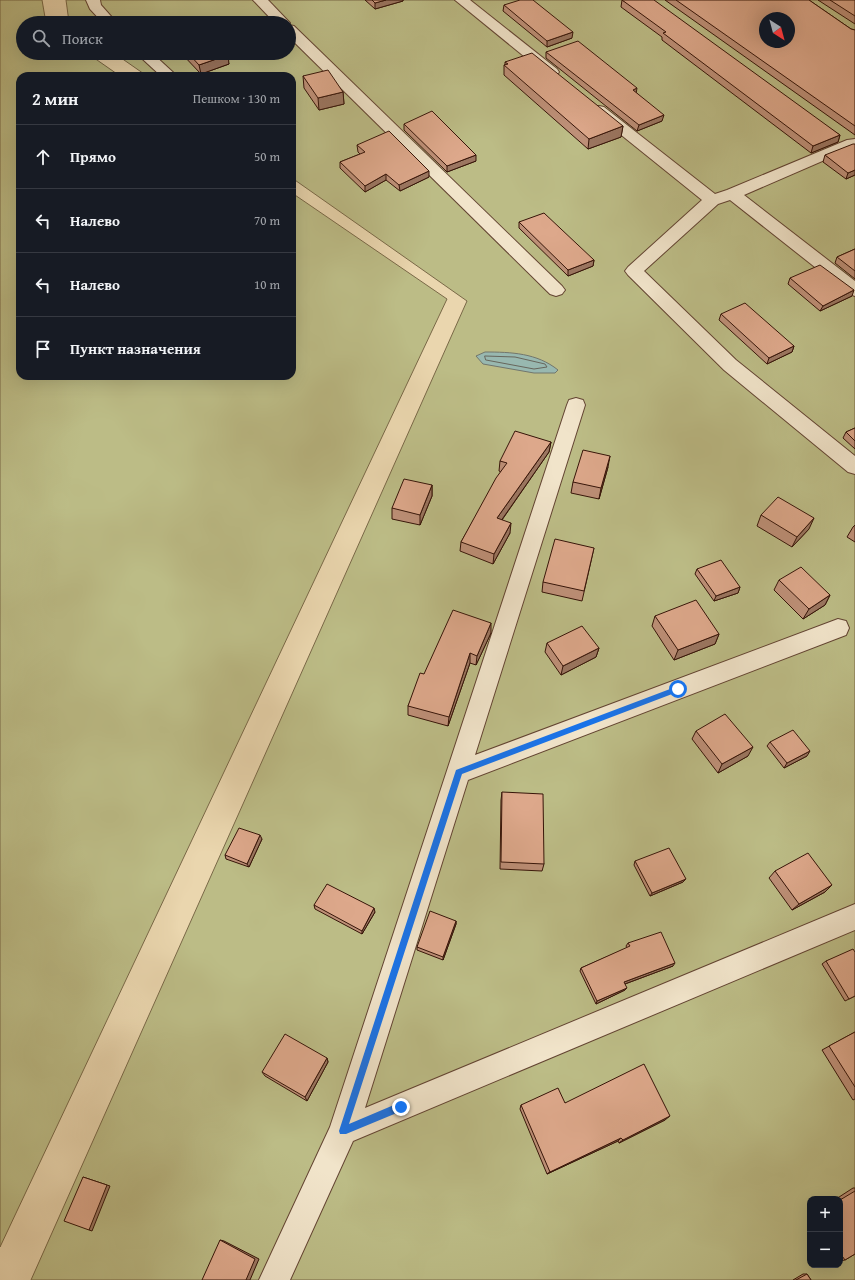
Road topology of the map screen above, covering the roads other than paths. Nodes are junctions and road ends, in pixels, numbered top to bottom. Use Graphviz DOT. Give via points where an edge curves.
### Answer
graph roads {
  1 [pos="93,0"];
  2 [pos="260,0"];
  3 [pos="462,0"];
  4 [pos="104,16"];
  5 [pos="277,16"];
  6 [pos="296,35"];
  7 [pos="151,60"];
  8 [pos="165,72"];
  9 [pos="566,83"];
  10 [pos="590,103"];
  11 [pos="850,141"];
  12 [pos="733,194"];
  13 [pos="712,200"];
  14 [pos="556,290"];
  15 [pos="855,290"];
  16 [pos="576,405"];
  17 [pos="855,467"];
  18 [pos="838,628"];
  19 [pos="459,772"];
  20 [pos="855,917"];
  21 [pos="343,1131"];
  22 [pos="274,1280"];
  1 -- 4 [label="street"];
  2 -- 5 [label="street"];
  3 -- 9 [label="street"];
  6 -- 14 [label="street"];
  7 -- 8 [label="street"];
  10 -- 13 [label="street"];
  11 -- 12 [label="street"];
  12 -- 13 [label="street"];
  12 -- 15 [label="street"];
  13 -- 17 [label="street" via="634,271 730,365"];
  16 -- 19 [label="street"];
  18 -- 19 [label="street"];
  19 -- 21 [label="street"];
  20 -- 21 [label="street"];
  21 -- 22 [label="street"];
}
